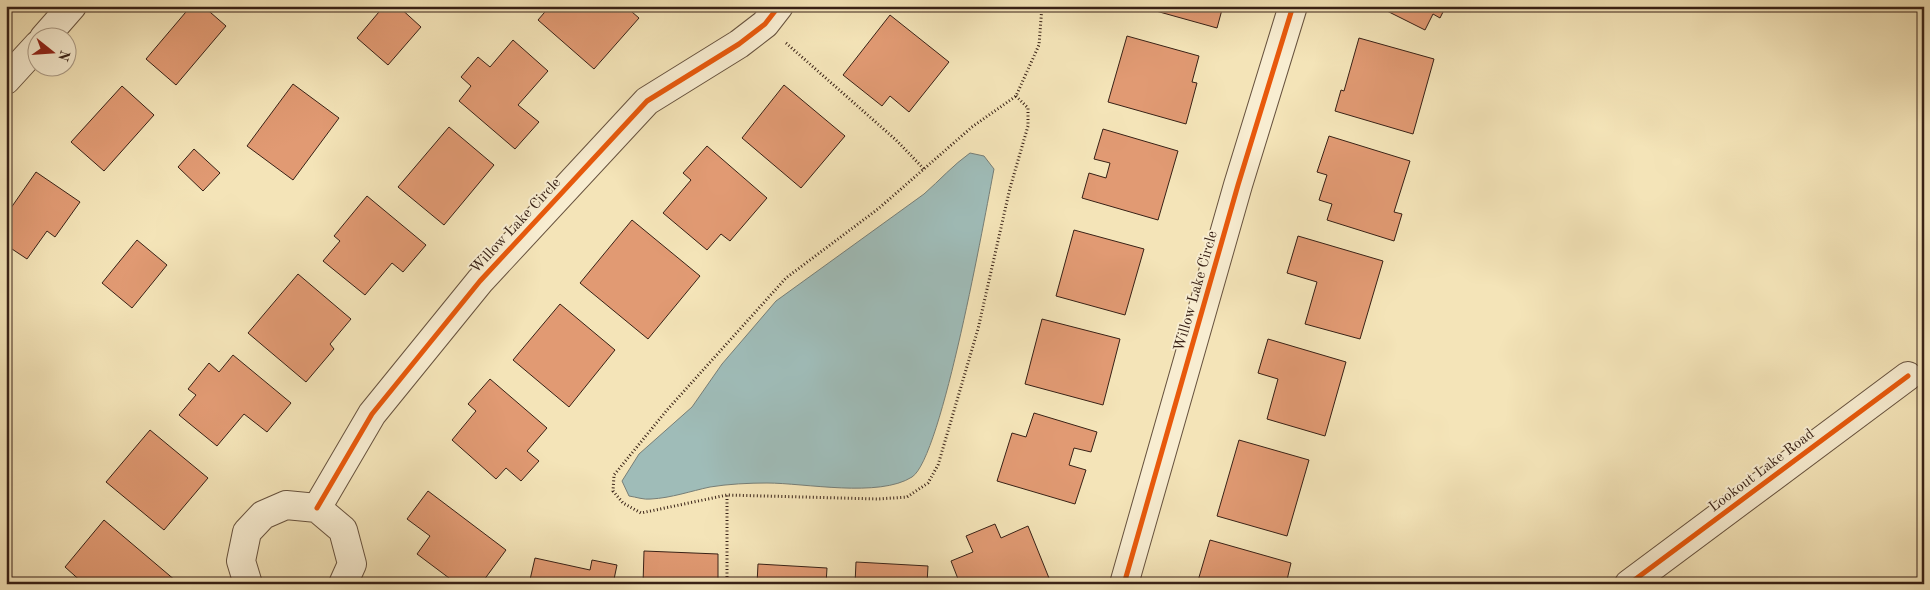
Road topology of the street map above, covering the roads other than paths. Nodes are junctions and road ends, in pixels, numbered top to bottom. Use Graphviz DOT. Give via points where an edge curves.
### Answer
graph roads {
  1 [pos="72,6"];
  2 [pos="1293,6"];
  3 [pos="772,15"];
  4 [pos="53,28"];
  5 [pos="28,56"];
  6 [pos="6,80"];
  7 [pos="1908,376"];
  8 [pos="317,508"];
  9 [pos="248,584"];
  10 [pos="343,584"];
  11 [pos="1124,584"];
  12 [pos="1629,584"];
  1 -- 4 [label="street"];
  2 -- 11 [label="street, Willow Lake Circle" via="1238,185"];
  3 -- 8 [label="street, Willow Lake Circle" via="739,44 647,101 496,263 372,414"];
  5 -- 6 [label="street"];
  7 -- 12 [label="street, Lookout Lake Road"];
  8 -- 9 [label="street" via="286,505 263,514 247,532 241,561"];
  8 -- 10 [label="street" via="343,530 352,564"];
}
